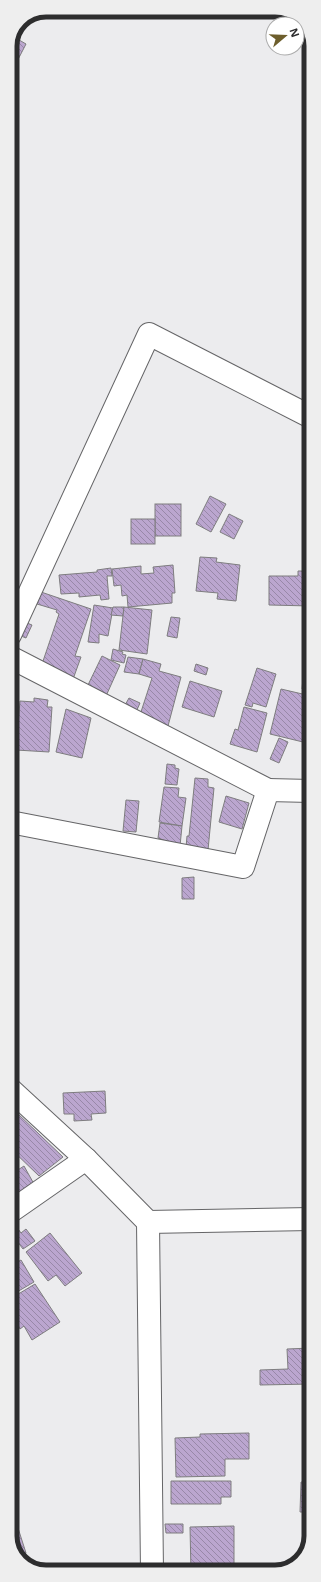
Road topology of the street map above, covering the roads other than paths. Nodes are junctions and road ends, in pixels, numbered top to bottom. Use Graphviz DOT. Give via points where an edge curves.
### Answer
graph roads {
  1 [pos="304,414"];
  2 [pos="17,620"];
  3 [pos="17,661"];
  4 [pos="268,790"];
  5 [pos="304,791"];
  6 [pos="17,823"];
  7 [pos="17,1095"];
  8 [pos="86,1159"];
  9 [pos="17,1207"];
  10 [pos="304,1219"];
  11 [pos="148,1222"];
  12 [pos="152,1565"];
  1 -- 2 [label="street" via="149,334"];
  3 -- 4 [label="street"];
  4 -- 5 [label="street"];
  4 -- 6 [label="street" via="243,867"];
  7 -- 8 [label="street"];
  8 -- 9 [label="street"];
  8 -- 11 [label="street"];
  10 -- 11 [label="street"];
  11 -- 12 [label="street"];
}
